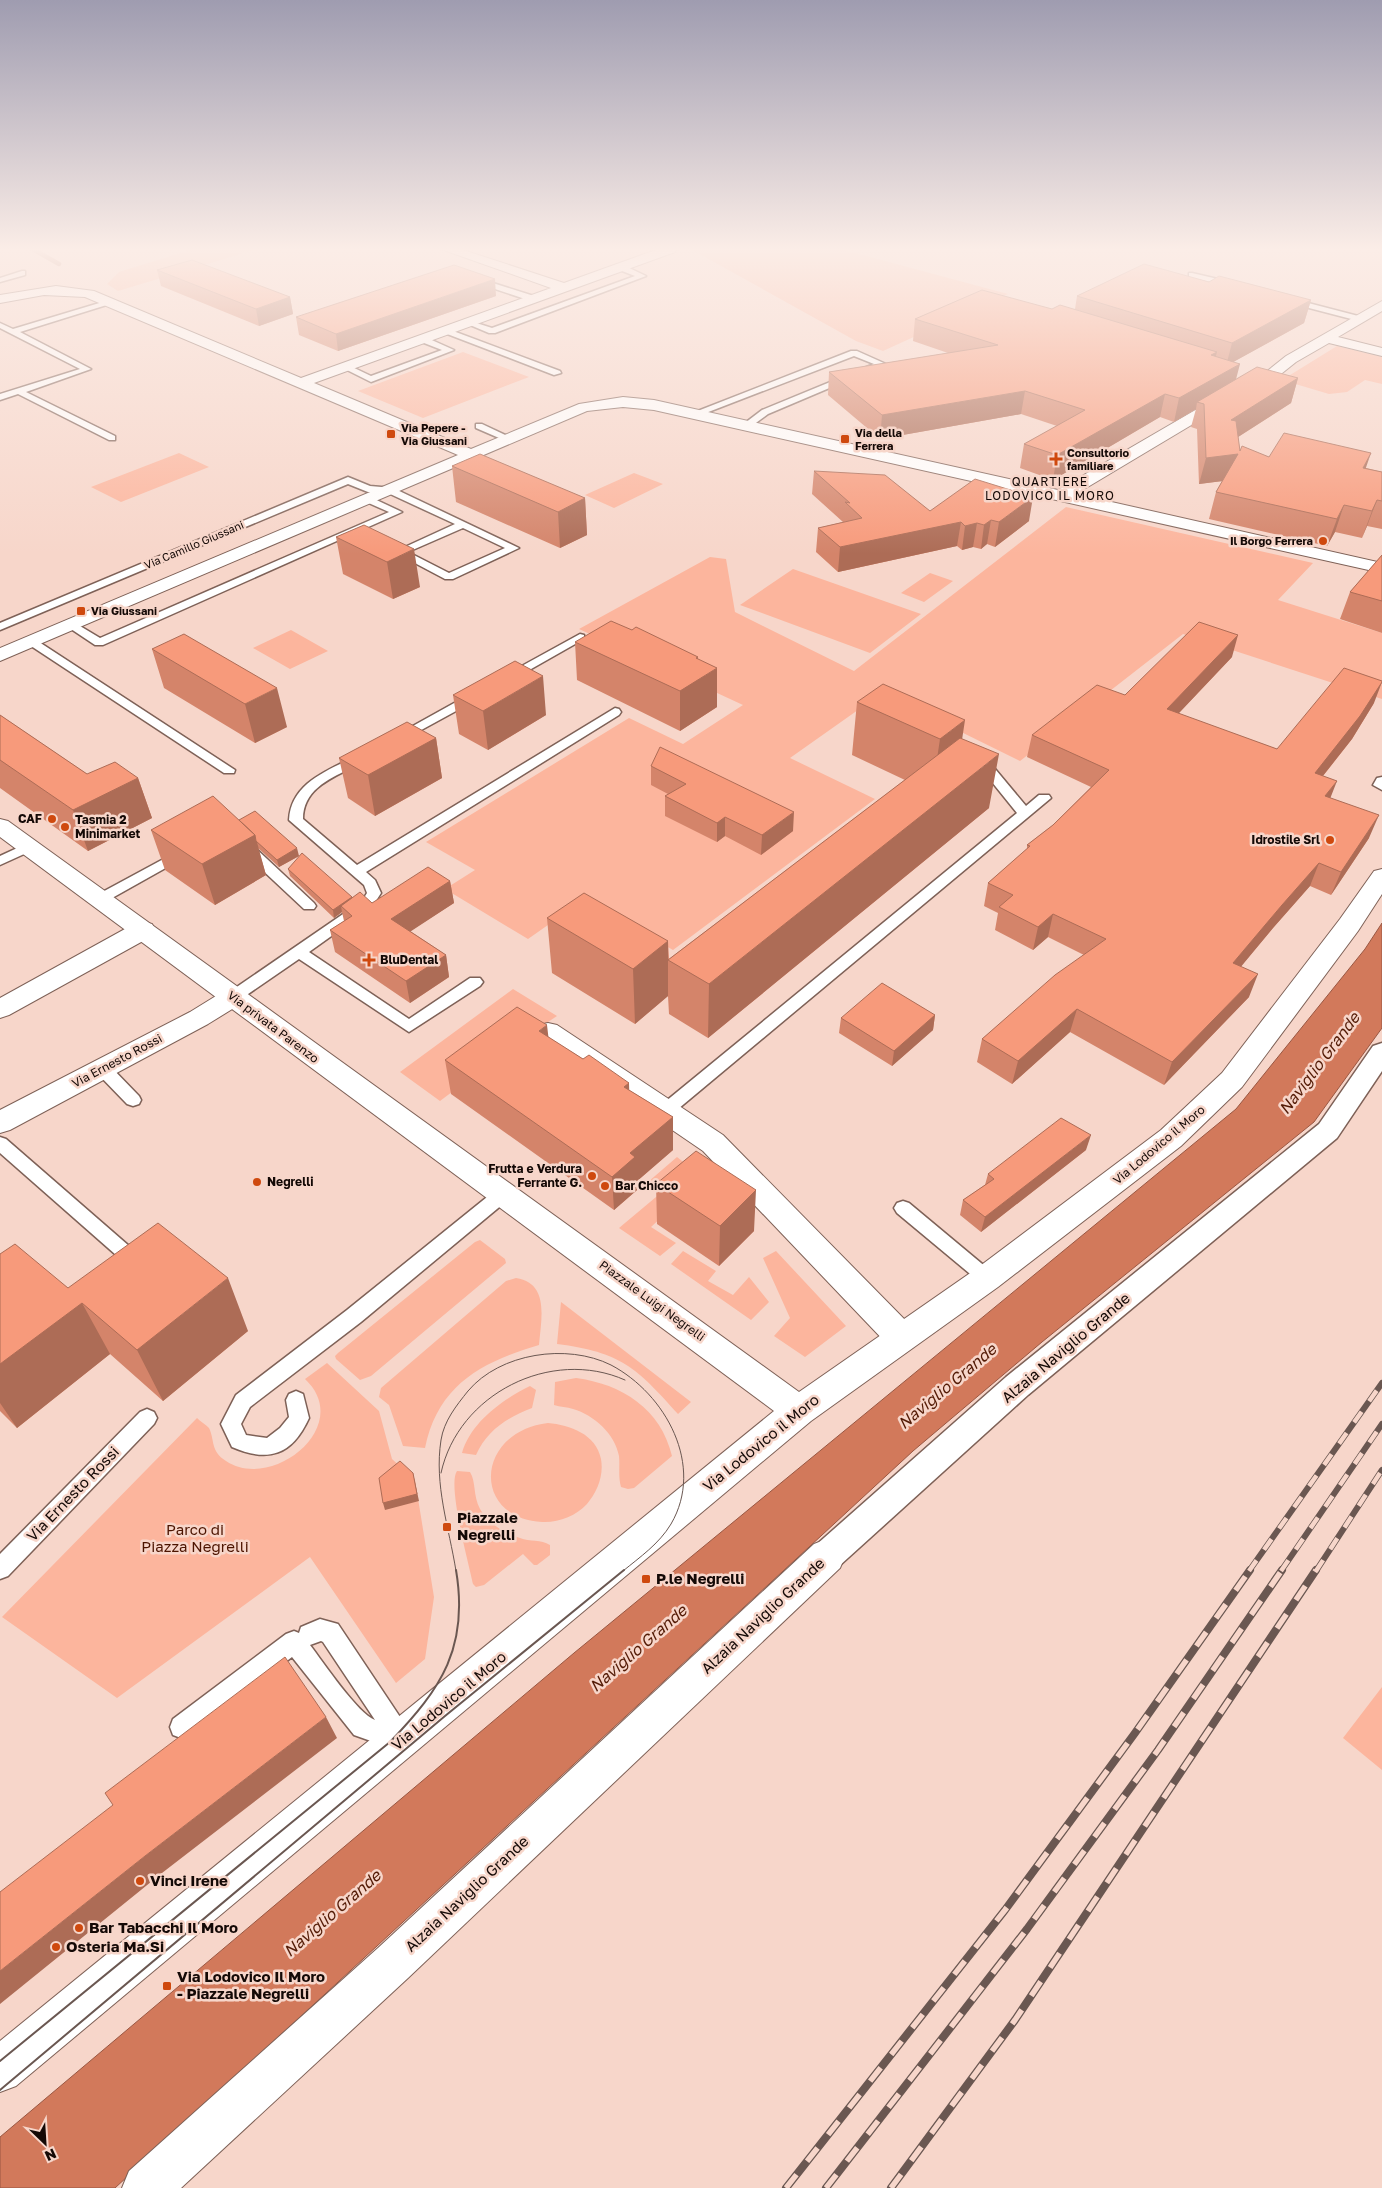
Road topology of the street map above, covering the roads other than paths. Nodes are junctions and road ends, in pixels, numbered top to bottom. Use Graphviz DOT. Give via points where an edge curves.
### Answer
graph roads {
  1 [pos="50,349"];
  2 [pos="220,349"];
  3 [pos="394,349"];
  4 [pos="448,349"];
  5 [pos="494,349"];
  6 [pos="1308,349"];
  7 [pos="345,367"];
  8 [pos="556,373"];
  9 [pos="1237,375"];
  10 [pos="301,383"];
  11 [pos="1261,383"];
  12 [pos="18,391"];
  13 [pos="0,397"];
  14 [pos="695,414"];
  15 [pos="479,426"];
  16 [pos="746,426"];
  17 [pos="112,438"];
  18 [pos="509,439"];
  19 [pos="472,455"];
  20 [pos="390,490"];
  21 [pos="1061,496"];
  22 [pos="368,499"];
  23 [pos="464,524"];
  24 [pos="1382,568"];
  25 [pos="71,625"];
  26 [pos="0,627"];
  27 [pos="580,637"];
  28 [pos="32,642"];
  29 [pos="0,655"];
  30 [pos="616,712"];
  31 [pos="973,758"];
  32 [pos="229,770"];
  33 [pos="1382,781"];
  34 [pos="1382,786"];
  35 [pos="1044,798"];
  36 [pos="1024,813"];
  37 [pos="0,826"];
  38 [pos="240,841"];
  39 [pos="28,847"];
  40 [pos="192,848"];
  41 [pos="0,861"];
  42 [pos="356,872"];
  43 [pos="1382,876"];
  44 [pos="100,899"];
  45 [pos="309,906"];
  46 [pos="143,930"];
  47 [pos="299,952"];
  48 [pos="475,982"];
  49 [pos="233,997"];
  50 [pos="0,1009"];
  51 [pos="548,1032"];
  52 [pos="1382,1052"];
  53 [pos="103,1069"];
  54 [pos="133,1100"];
  55 [pos="666,1110"];
  56 [pos="0,1123"];
  57 [pos="0,1143"];
  58 [pos="503,1194"];
  59 [pos="903,1208"];
  60 [pos="151,1276"];
  61 [pos="987,1278"];
  62 [pos="901,1337"];
  63 [pos="296,1400"];
  64 [pos="799,1411"];
  65 [pos="147,1418"];
  66 [pos="827,1556"];
  67 [pos="0,1569"];
  68 [pos="310,1635"];
  69 [pos="181,1727"];
  70 [pos="402,1740"];
  71 [pos="0,2070"];
  72 [pos="146,2188"];
  1 -- 12 [label="lane" via="87,368"];
  2 -- 10 [label="street"];
  3 -- 7 [label="street"];
  4 -- 7 [label="lane" via="371,379"];
  5 -- 8 [label="lane"];
  6 -- 11 [label="street"];
  7 -- 10 [label="street"];
  9 -- 11 [label="street"];
  10 -- 19 [label="street"];
  11 -- 21 [label="street" via="1245,387"];
  12 -- 13 [label="lane"];
  12 -- 17 [label="lane"];
  14 -- 16 [label="street"];
  14 -- 16 [label="lane" via="854,353 882,364 765,412"];
  14 -- 18 [label="street, Via Camillo Giussani" via="623,402 584,407"];
  15 -- 18 [label="lane"];
  16 -- 21 [label="street"];
  18 -- 19 [label="street, Via Camillo Giussani"];
  19 -- 20 [label="street, Via Camillo Giussani"];
  20 -- 22 [label="street, Via Camillo Giussani"];
  20 -- 23 [label="lane, Via Camillo Giussani"];
  20 -- 26 [label="lane, Via Camillo Giussani" via="368,489 348,480"];
  21 -- 24 [label="street"];
  22 -- 25 [label="street, Via Camillo Giussani"];
  22 -- 25 [label="lane" via="397,512 98,642"];
  23 -- 23 [label="lane, Via Camillo Giussani" via="514,548 450,577 400,552"];
  25 -- 28 [label="street, Via Camillo Giussani"];
  27 -- 42 [label="lane" via="315,784 299,797 294,810 296,820"];
  28 -- 29 [label="street, Via Camillo Giussani"];
  28 -- 32 [label="lane"];
  30 -- 42 [label="lane"];
  31 -- 36 [label="lane" via="982,761"];
  33 -- 34 [label="lane" via="1379,785"];
  35 -- 36 [label="lane"];
  36 -- 55 [label="lane"];
  37 -- 39 [label="street, Via privata Parenzo"];
  38 -- 45 [label="lane"];
  39 -- 41 [label="lane"];
  39 -- 44 [label="street, Via privata Parenzo"];
  40 -- 44 [label="lane"];
  42 -- 47 [label="lane" via="370,884 374,893 368,904"];
  43 -- 61 [label="street, Via Lodovico il Moro" via="1232,1080 1198,1114 1137,1165"];
  44 -- 46 [label="street, Via privata Parenzo"];
  46 -- 49 [label="street, Via privata Parenzo"];
  46 -- 50 [label="street"];
  47 -- 48 [label="lane" via="409,1027"];
  47 -- 49 [label="lane"];
  49 -- 53 [label="street, Via Ernesto Rossi"];
  49 -- 58 [label="street, Via privata Parenzo"];
  51 -- 55 [label="street"];
  52 -- 66 [label="street, Alzaia Naviglio Grande" via="1328,1131 1017,1386"];
  53 -- 54 [label="lane"];
  53 -- 56 [label="street, Via Ernesto Rossi"];
  55 -- 62 [label="street" via="713,1143"];
  57 -- 60 [label="lane"];
  58 -- 63 [label="lane" via="354,1316 243,1401 232,1424 239,1441 251,1448 269,1447 289,1436 299,1418"];
  58 -- 64 [label="street, Piazzale Luigi Negrelli"];
  59 -- 61 [label="lane"];
  61 -- 62 [label="street, Via Lodovico il Moro"];
  62 -- 64 [label="street, Via Lodovico il Moro"];
  64 -- 70 [label="street, Via Lodovico il Moro"];
  65 -- 67 [label="lane, Via Ernesto Rossi"];
  66 -- 72 [label="street, Alzaia Naviglio Grande" via="393,1964"];
  68 -- 70 [label="lane" via="320,1630 330,1632"];
  69 -- 70 [label="lane" via="294,1642 362,1726"];
  70 -- 71 [label="street, Via Lodovico il Moro"];
}
